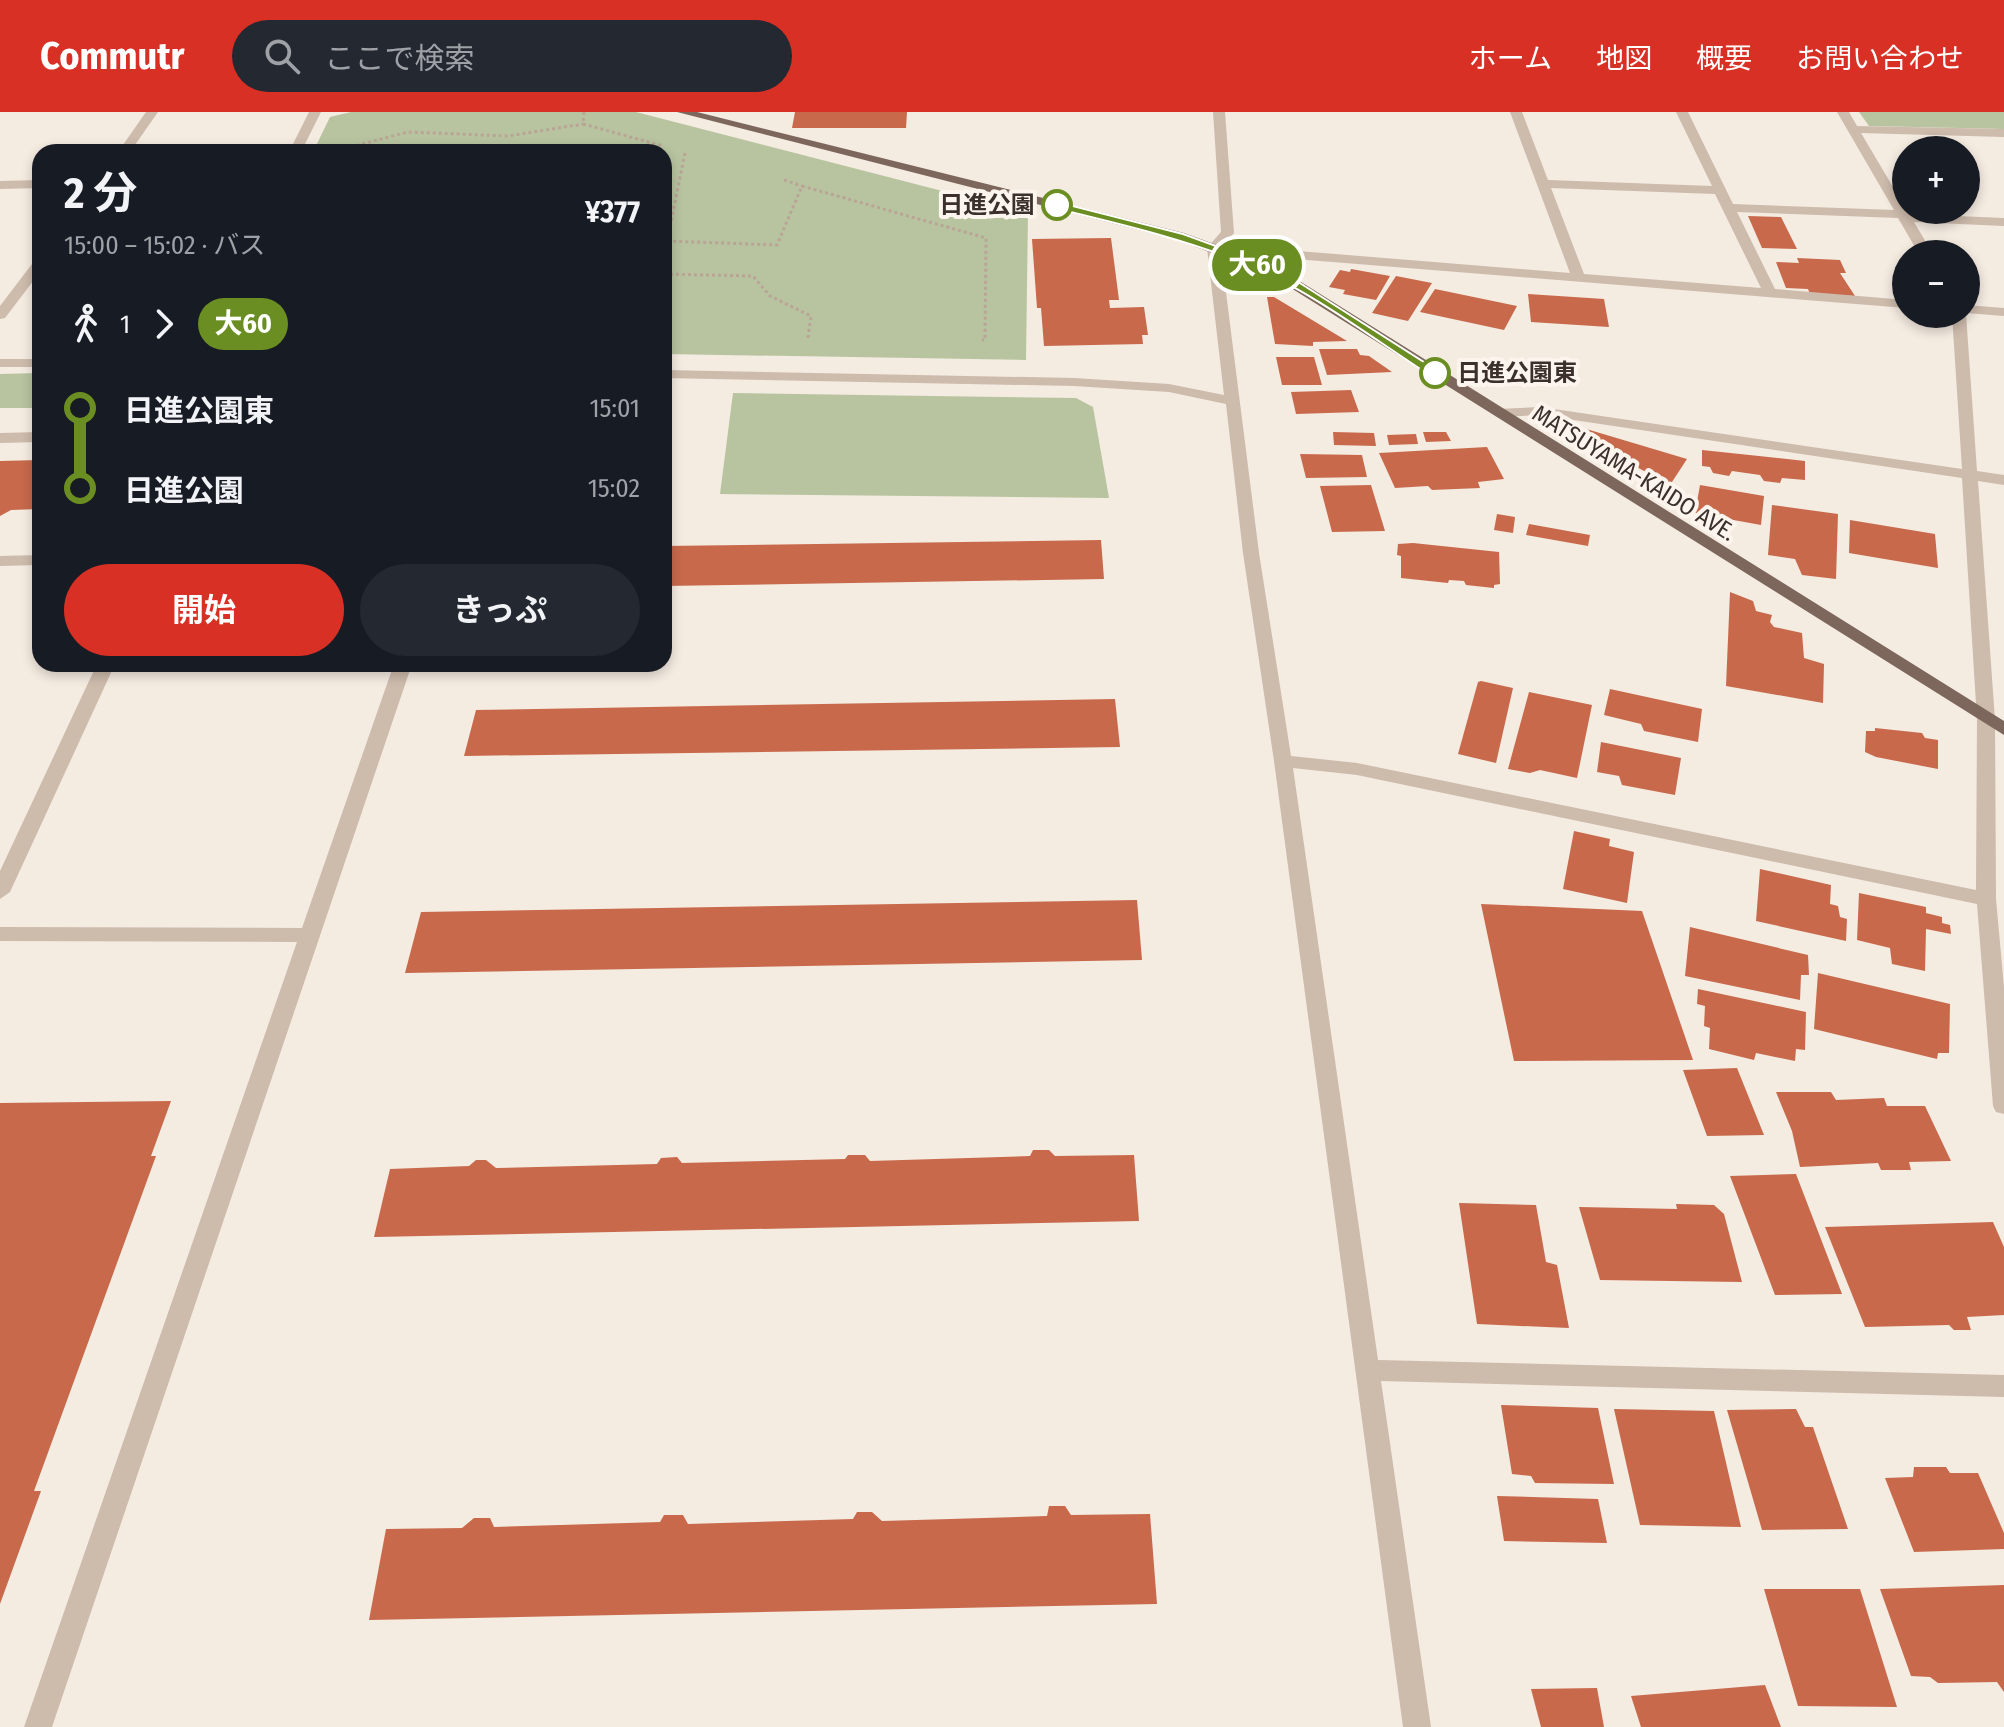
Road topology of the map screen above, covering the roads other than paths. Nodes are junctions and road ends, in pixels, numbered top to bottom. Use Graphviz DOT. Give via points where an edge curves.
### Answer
graph roads {
  1 [pos="152,112"];
  2 [pos="315,112"];
  3 [pos="683,112"];
  4 [pos="1219,112"];
  5 [pos="1516,112"];
  6 [pos="1682,112"];
  7 [pos="1843,112"];
  8 [pos="1851,129"];
  9 [pos="2004,133"];
  10 [pos="130,144"];
  11 [pos="299,144"];
  12 [pos="32,184"];
  13 [pos="1543,184"];
  14 [pos="0,185"];
  15 [pos="1720,190"];
  16 [pos="1892,196"];
  17 [pos="1728,208"];
  18 [pos="1892,215"];
  19 [pos="1980,221"];
  20 [pos="2004,222"];
  21 [pos="1214,248"];
  22 [pos="32,273"];
  23 [pos="1579,278"];
  24 [pos="1770,293"];
  25 [pos="1892,303"];
  26 [pos="1980,310"];
  27 [pos="2004,312"];
  28 [pos="0,315"];
  29 [pos="1960,328"];
  30 [pos="0,363"];
  31 [pos="32,363"];
  32 [pos="672,374"];
  33 [pos="1233,401"];
  34 [pos="1498,413"];
  35 [pos="32,436"];
  36 [pos="0,438"];
  37 [pos="1970,477"];
  38 [pos="2004,480"];
  39 [pos="32,560"];
  40 [pos="0,561"];
  41 [pos="102,672"];
  42 [pos="400,672"];
  43 [pos="1986,720"];
  44 [pos="2004,729"];
  45 [pos="1283,761"];
  46 [pos="0,892"];
  47 [pos="1986,899"];
  48 [pos="0,934"];
  49 [pos="311,935"];
  50 [pos="2004,1106"];
  51 [pos="1366,1370"];
  52 [pos="2004,1386"];
  53 [pos="38,1727"];
  54 [pos="1417,1727"];
  1 -- 10 [label="street"];
  2 -- 11 [label="street"];
  3 -- 21 [label="main road, MATSUYAMA-KAIDO AVE."];
  4 -- 21 [label="street" via="1228,233"];
  5 -- 13 [label="street"];
  6 -- 15 [label="street"];
  7 -- 8 [label="street"];
  8 -- 9 [label="street"];
  8 -- 16 [label="street"];
  12 -- 14 [label="street"];
  13 -- 15 [label="street"];
  13 -- 23 [label="street"];
  15 -- 17 [label="street"];
  17 -- 18 [label="street"];
  17 -- 24 [label="street"];
  19 -- 20 [label="street"];
  21 -- 23 [label="street"];
  21 -- 33 [label="street"];
  21 -- 34 [label="main road, MATSUYAMA-KAIDO AVE." via="1288,280"];
  22 -- 28 [label="street"];
  23 -- 24 [label="street"];
  24 -- 25 [label="street"];
  26 -- 27 [label="street"];
  29 -- 37 [label="street"];
  30 -- 31 [label="street"];
  32 -- 33 [label="street" via="1074,382 1169,388"];
  33 -- 45 [label="street"];
  34 -- 37 [label="street" via="1540,411"];
  34 -- 43 [label="main road, MATSUYAMA-KAIDO AVE."];
  35 -- 36 [label="street"];
  37 -- 38 [label="street"];
  37 -- 43 [label="street"];
  39 -- 40 [label="street"];
  41 -- 46 [label="street"];
  42 -- 49 [label="street"];
  43 -- 44 [label="main road, MATSUYAMA-KAIDO AVE."];
  43 -- 47 [label="street"];
  45 -- 47 [label="street" via="1357,769"];
  45 -- 51 [label="street"];
  47 -- 50 [label="street"];
  48 -- 49 [label="street"];
  49 -- 53 [label="street"];
  51 -- 52 [label="street"];
  51 -- 54 [label="street"];
}
